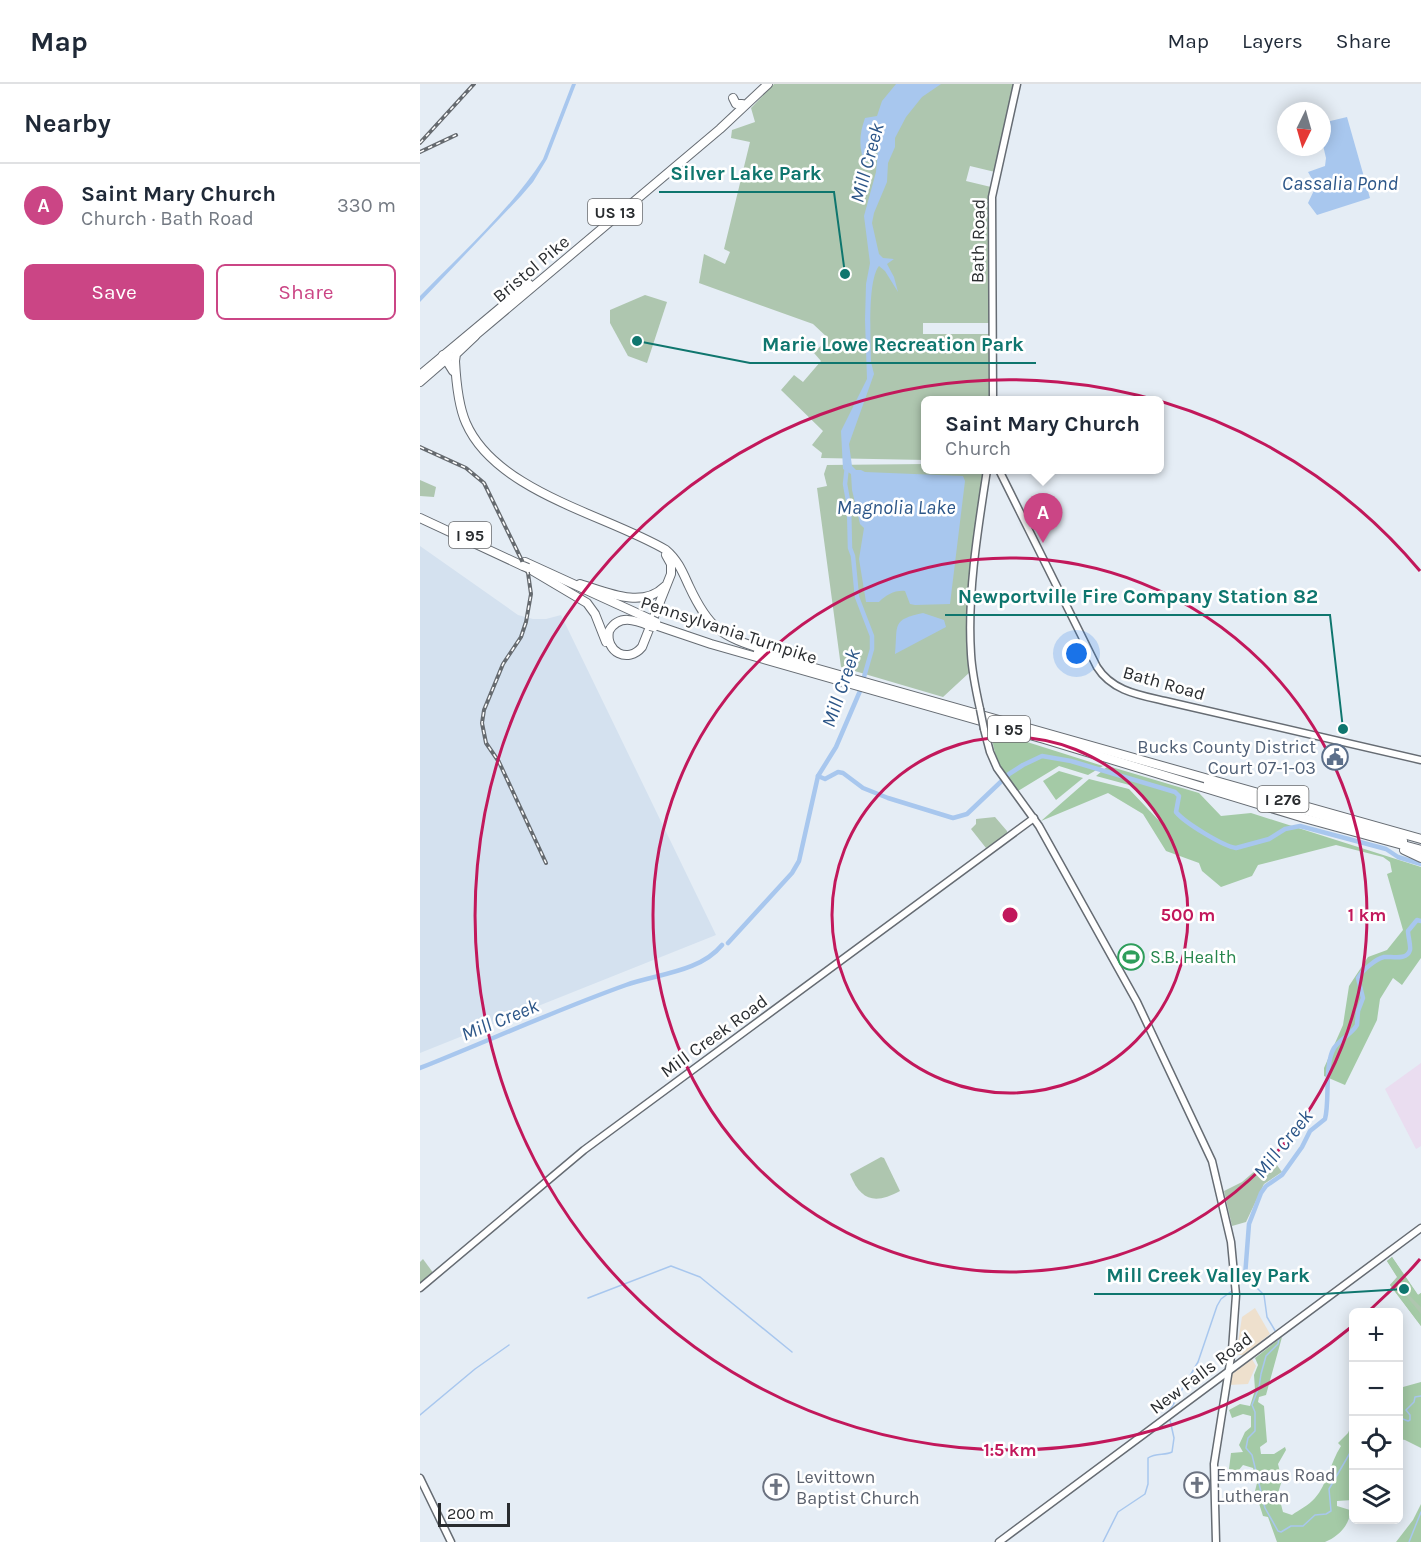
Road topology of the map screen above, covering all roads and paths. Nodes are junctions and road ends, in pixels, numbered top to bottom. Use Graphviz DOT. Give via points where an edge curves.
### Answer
graph roads {
  1 [pos="762,84"];
  2 [pos="768,84"];
  3 [pos="1017,84"];
  4 [pos="733,98"];
  5 [pos="742,104"];
  6 [pos="715,134"];
  7 [pos="724,137"];
  8 [pos="475,336"];
  9 [pos="446,356"];
  10 [pos="454,368"];
  11 [pos="435,369"];
  12 [pos="420,375"];
  13 [pos="420,382"];
  14 [pos="993,396"];
  15 [pos="461,414"];
  16 [pos="994,474"];
  17 [pos="997,474"];
  18 [pos="420,512"];
  19 [pos="420,518"];
  20 [pos="653,544"];
  21 [pos="524,564"];
  22 [pos="546,575"];
  23 [pos="669,580"];
  24 [pos="653,624"];
  25 [pos="853,679"];
  26 [pos="872,685"];
  27 [pos="1421,760"];
  28 [pos="1144,762"];
  29 [pos="1034,818"];
  30 [pos="1421,839"];
  31 [pos="1380,840"];
  32 [pos="1421,849"];
  33 [pos="1421,858"];
  34 [pos="1421,1228"];
  35 [pos="420,1288"];
  36 [pos="1231,1356"];
  37 [pos="1242,1362"];
  38 [pos="1228,1371"];
  39 [pos="1214,1382"];
  40 [pos="1226,1386"];
  41 [pos="420,1478"];
  42 [pos="451,1542"];
  43 [pos="999,1542"];
  44 [pos="1216,1542"];
  1 -- 5 [label="highway, Bristol Pike / US 13"];
  2 -- 6 [label="highway, Bristol Pike / US 13"];
  3 -- 14 [label="main road, Bath Road" via="992,197"];
  4 -- 5 [label="highway" via="736,104"];
  5 -- 9 [label="highway, Bristol Pike / US 13"];
  6 -- 7 [label="highway"];
  6 -- 8 [label="highway, Bristol Pike / US 13"];
  8 -- 9 [label="highway, Bristol Pike / US 13"];
  8 -- 10 [label="highway" via="455,356"];
  9 -- 10 [label="highway"];
  9 -- 11 [label="highway, Bristol Pike / US 13"];
  9 -- 12 [label="highway, Bristol Pike / US 13"];
  10 -- 11 [label="highway" via="445,365"];
  10 -- 15 [label="highway"];
  11 -- 13 [label="highway, Bristol Pike / US 13"];
  15 -- 20 [label="highway" via="478,444 511,473 548,495"];
  15 -- 23 [label="highway" via="467,431 490,460 550,499 663,553 671,564"];
  16 -- 29 [label="main road, bridge" via="980,518 971,644 973,675 990,752"];
  17 -- 27 [label="main road, Bath Road" via="1097,667 1113,684 1165,701"];
  18 -- 21 [label="highway, Pennsylvania Turnpike / I 95"];
  19 -- 21 [label="highway, Pennsylvania Turnpike / I 95"];
  20 -- 22 [label="highway" via="669,555 674,570 646,645 632,657 613,653 589,605"];
  20 -- 25 [label="highway" via="676,560 702,612 724,634"];
  21 -- 22 [label="highway, Pennsylvania Turnpike / I 95"];
  22 -- 23 [label="highway" via="635,598 654,595"];
  22 -- 24 [label="highway, Pennsylvania Turnpike / I 95"];
  23 -- 24 [label="highway" via="646,639 639,651 623,655 610,644 609,631 620,621 630,619"];
  24 -- 25 [label="highway, Pennsylvania Turnpike / I 95"];
  24 -- 25 [label="highway, Pennsylvania Turnpike / I 95" via="721,647"];
  25 -- 26 [label="highway, Pennsylvania Turnpike / I 95"];
  26 -- 28 [label="highway, Pennsylvania Turnpike / I 95"];
  26 -- 31 [label="highway, Pennsylvania Turnpike / I 95"];
  28 -- 30 [label="highway, Pennsylvania Turnpike / I 276"];
  28 -- 32 [label="highway, I 95" via="1369,829"];
  29 -- 35 [label="main road, Mill Creek Road" via="584,1150"];
  29 -- 36 [label="main road" via="1137,1002 1212,1161 1236,1283"];
  31 -- 32 [label="highway, Pennsylvania Turnpike"];
  31 -- 33 [label="highway, I 95"];
  34 -- 37 [label="main road, New Falls Road"];
  36 -- 37 [label="main road"];
  36 -- 38 [label="main road"];
  37 -- 38 [label="main road, New Falls Road"];
  38 -- 39 [label="main road, New Falls Road"];
  38 -- 40 [label="main road"];
  39 -- 40 [label="main road"];
  39 -- 43 [label="main road, New Falls Road"];
  40 -- 44 [label="main road" via="1214,1464"];
  41 -- 42 [label="main road"];
}
